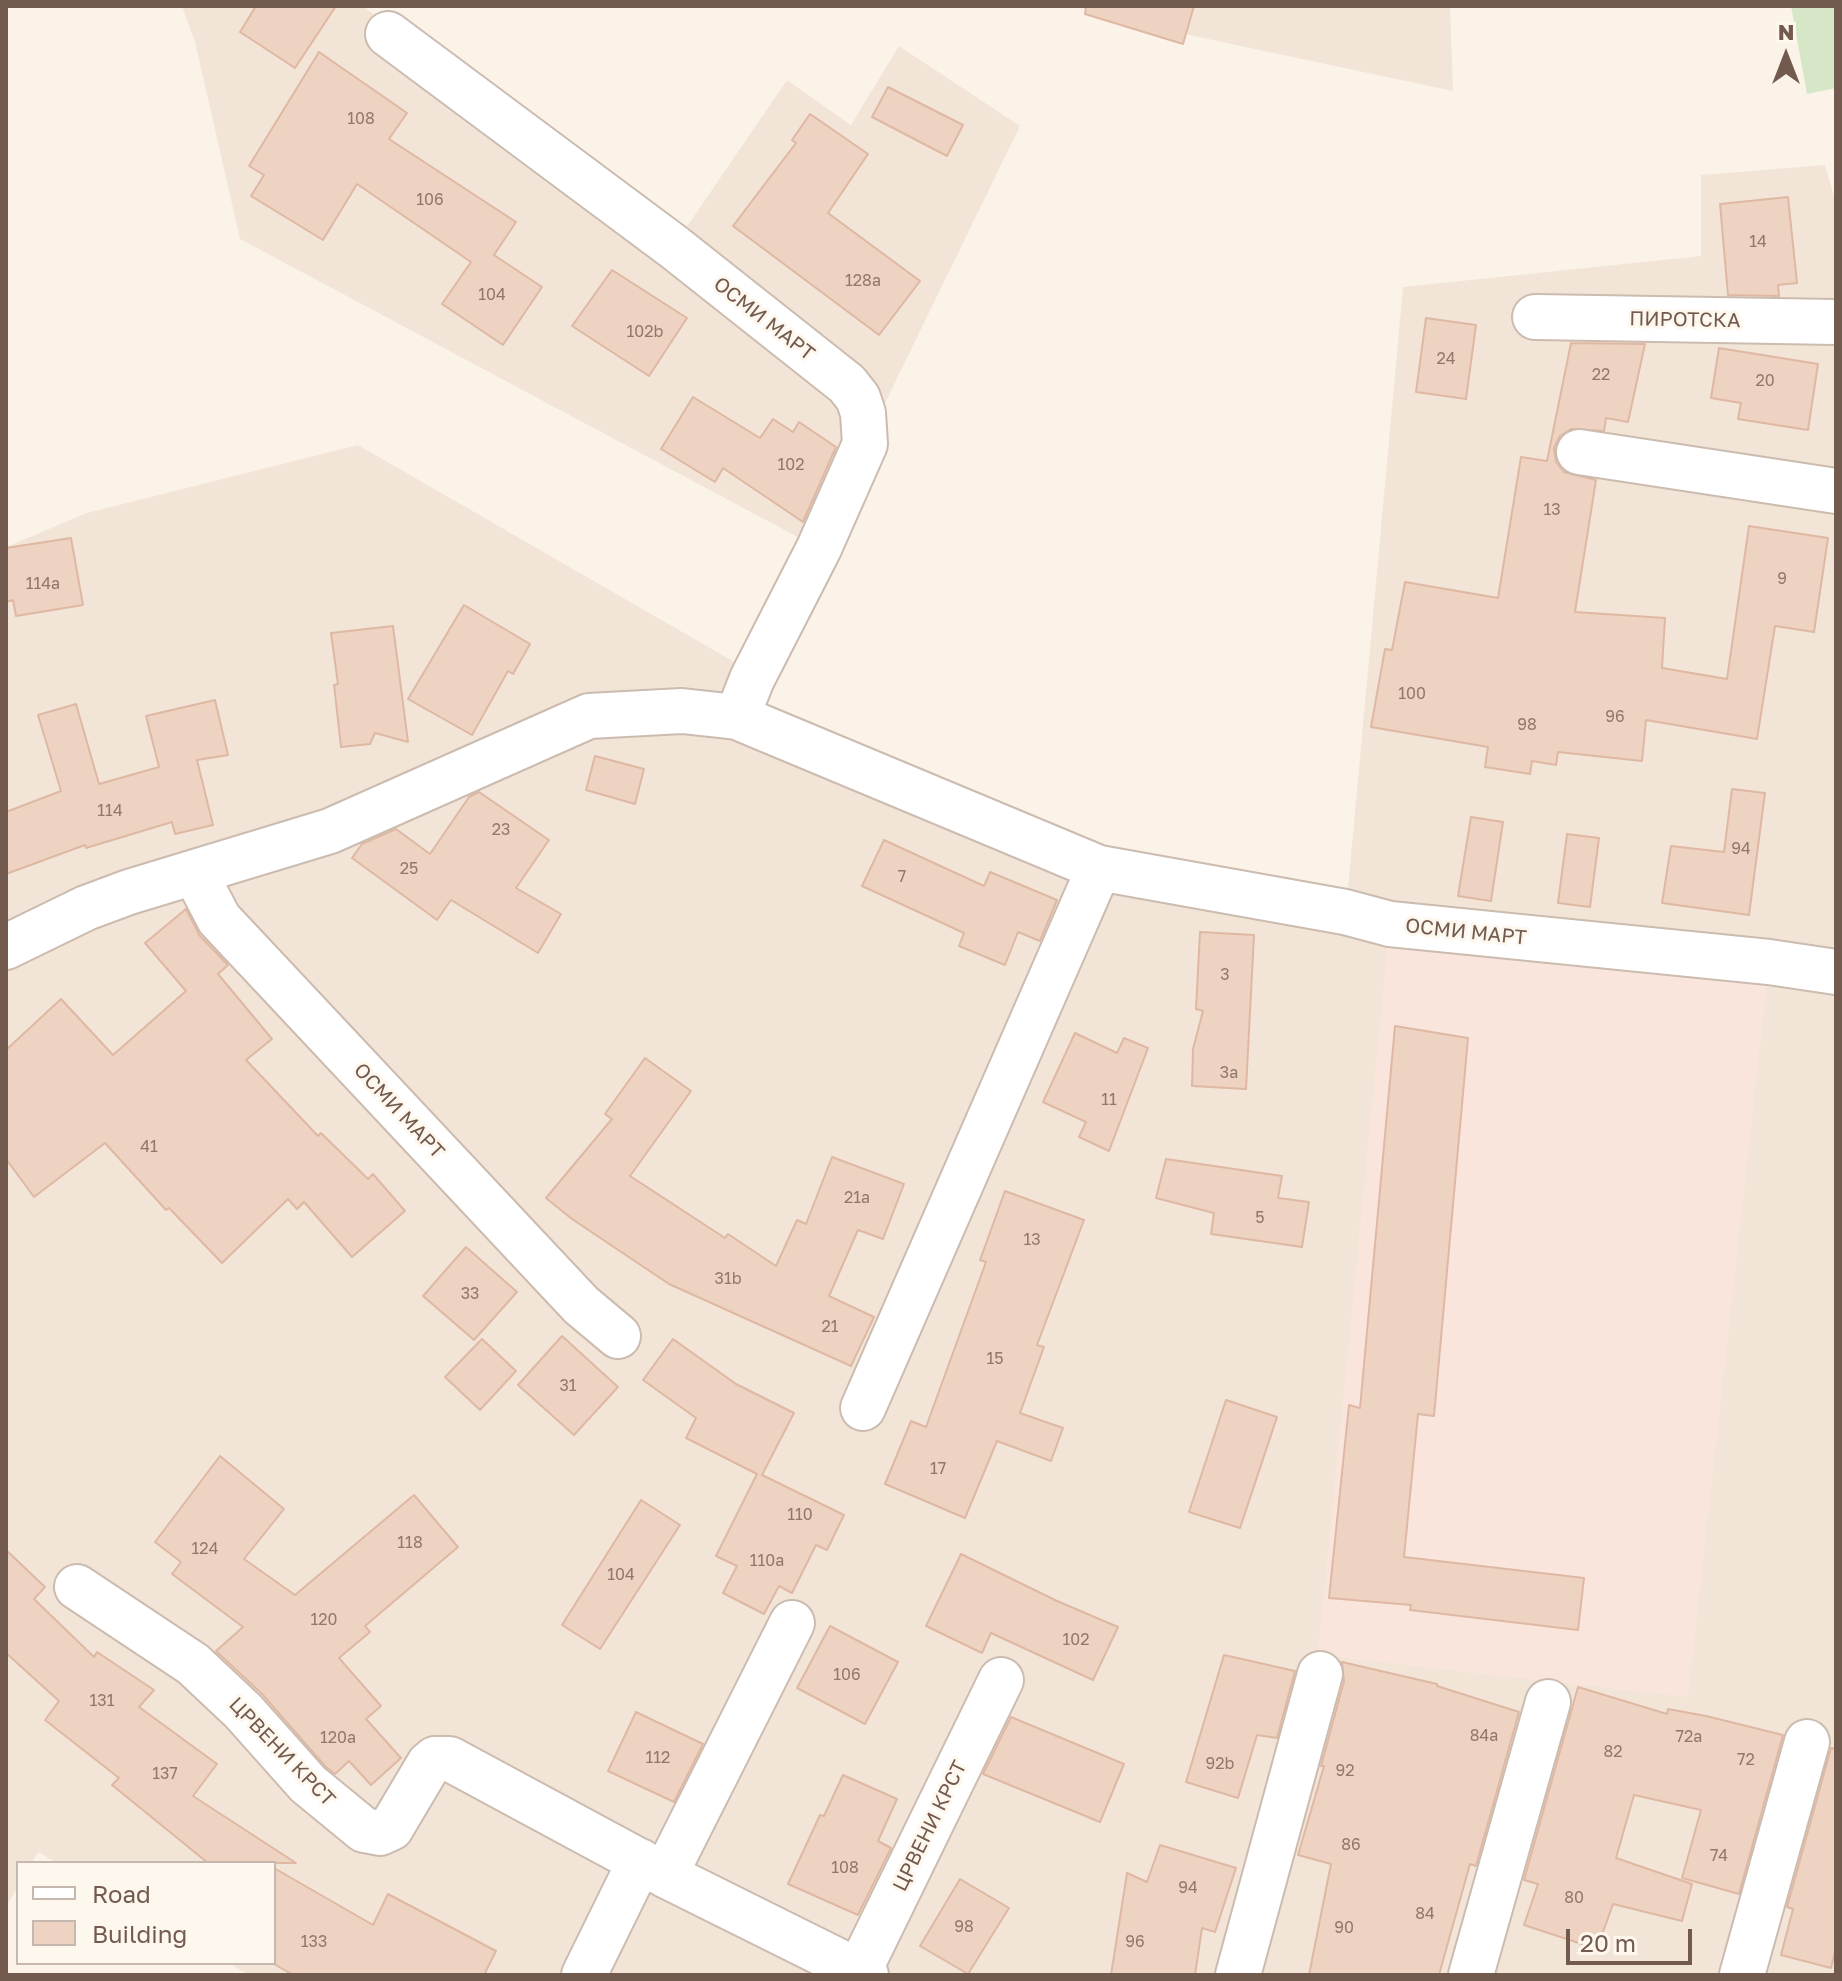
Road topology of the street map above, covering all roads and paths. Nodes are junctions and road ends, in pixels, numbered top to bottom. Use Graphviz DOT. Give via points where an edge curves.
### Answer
graph roads {
  1 [pos="388,34"];
  2 [pos="1535,317"];
  3 [pos="1836,322"];
  4 [pos="1579,452"];
  5 [pos="1836,491"];
  6 [pos="737,717"];
  7 [pos="1099,868"];
  8 [pos="195,873"];
  9 [pos="6,947"];
  10 [pos="1836,972"];
  11 [pos="618,1336"];
  12 [pos="863,1408"];
  13 [pos="77,1587"];
  14 [pos="792,1623"];
  15 [pos="1320,1674"];
  16 [pos="1001,1680"];
  17 [pos="1548,1702"];
  18 [pos="1807,1742"];
  19 [pos="653,1868"];
  20 [pos="860,1974"];
  21 [pos="584,1975"];
  22 [pos="1238,1975"];
  23 [pos="1471,1975"];
  24 [pos="1742,1975"];
  1 -- 6 [label="street, ОСМИ МАРТ" via="674,247 858,398 865,444"];
  2 -- 3 [label="street, ПИРОТСКА"];
  4 -- 5 [label="street"];
  6 -- 7 [label="street, ОСМИ МАРТ"];
  6 -- 8 [label="street, ОСМИ МАРТ" via="682,711 589,716 330,831"];
  7 -- 10 [label="street, ОСМИ МАРТ" via="1390,924"];
  7 -- 12 [label="street"];
  8 -- 9 [label="street, ОСМИ МАРТ" via="86,908"];
  8 -- 11 [label="street, ОСМИ МАРТ" via="219,919 581,1305"];
  13 -- 19 [label="street, ЦРВЕНИ КРСТ" via="193,1664 308,1784 364,1830 380,1833 391,1828 429,1764 450,1759"];
  14 -- 19 [label="street"];
  15 -- 22 [label="street"];
  16 -- 20 [label="street, ЦРВЕНИ КРСТ"];
  17 -- 23 [label="street"];
  18 -- 24 [label="street"];
  19 -- 20 [label="street, ЦРВЕНИ КРСТ"];
  19 -- 21 [label="street"];
}
